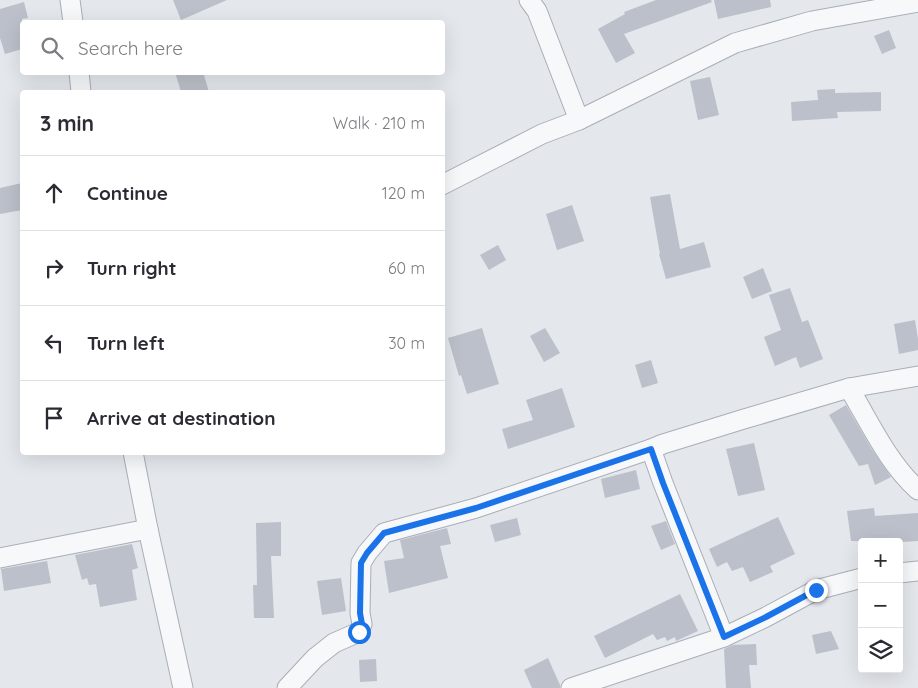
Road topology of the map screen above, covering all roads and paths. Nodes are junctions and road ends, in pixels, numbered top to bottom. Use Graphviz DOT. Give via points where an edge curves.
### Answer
graph roads {
  1 [pos="70,0"];
  2 [pos="529,0"];
  3 [pos="918,2"];
  4 [pos="72,20"];
  5 [pos="78,75"];
  6 [pos="81,90"];
  7 [pos="579,120"];
  8 [pos="445,183"];
  9 [pos="918,376"];
  10 [pos="849,388"];
  11 [pos="651,449"];
  12 [pos="134,455"];
  13 [pos="918,490"];
  14 [pos="148,529"];
  15 [pos="0,558"];
  16 [pos="918,571"];
  17 [pos="903,573"];
  18 [pos="858,579"];
  19 [pos="724,637"];
  20 [pos="183,688"];
  21 [pos="287,688"];
  22 [pos="571,688"];
  1 -- 4 [label="street"];
  2 -- 7 [label="street"];
  3 -- 7 [label="street" via="812,21 735,43"];
  5 -- 6 [label="street"];
  7 -- 8 [label="street" via="542,134"];
  9 -- 10 [label="street"];
  10 -- 11 [label="street"];
  10 -- 13 [label="street" via="885,449"];
  11 -- 19 [label="street"];
  11 -- 21 [label="street" via="476,508 384,533 361,563 362,624 359,632 334,643"];
  12 -- 14 [label="street"];
  14 -- 15 [label="street"];
  14 -- 20 [label="street"];
  16 -- 17 [label="street"];
  18 -- 19 [label="street" via="816,590"];
  19 -- 22 [label="street"];
}
